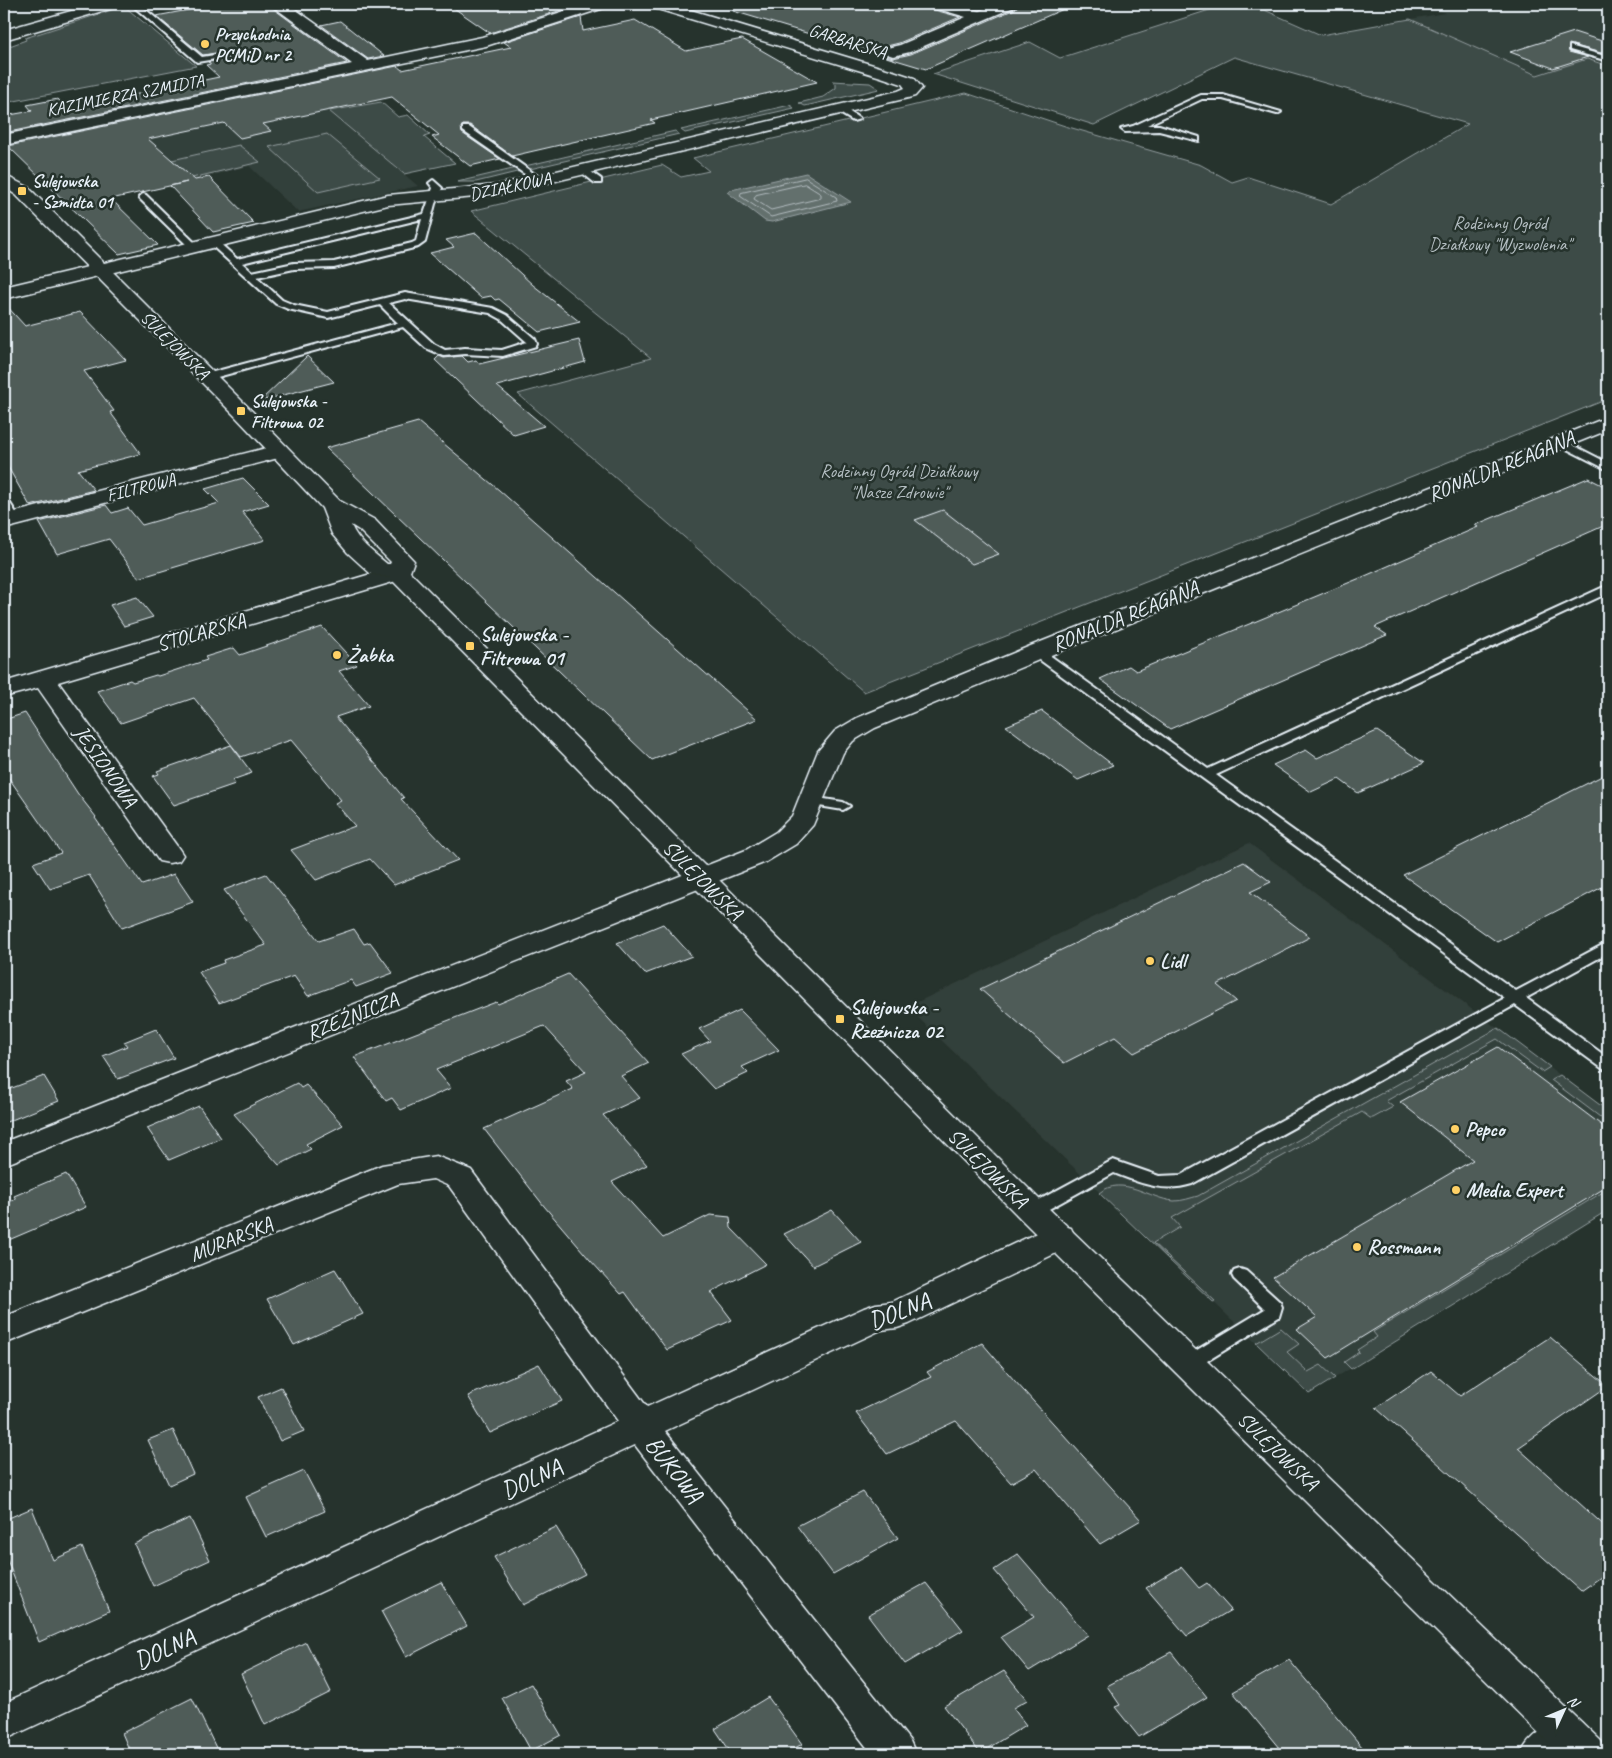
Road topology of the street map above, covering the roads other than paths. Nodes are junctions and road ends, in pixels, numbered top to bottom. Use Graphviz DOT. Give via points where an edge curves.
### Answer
graph roads {
  1 [pos="111,4"];
  2 [pos="135,4"];
  3 [pos="279,4"];
  4 [pos="602,4"];
  5 [pos="656,4"];
  6 [pos="937,4"];
  7 [pos="1009,4"];
  8 [pos="980,16"];
  9 [pos="63,19"];
  10 [pos="4,35"];
  11 [pos="4,40"];
  12 [pos="1573,48"];
  13 [pos="893,51"];
  14 [pos="234,54"];
  15 [pos="1608,59"];
  16 [pos="366,67"];
  17 [pos="913,85"];
  18 [pos="841,110"];
  19 [pos="1277,112"];
  20 [pos="856,119"];
  21 [pos="466,128"];
  22 [pos="1135,128"];
  23 [pos="1125,129"];
  24 [pos="1196,139"];
  25 [pos="4,140"];
  26 [pos="4,161"];
  27 [pos="584,170"];
  28 [pos="538,180"];
  29 [pos="598,181"];
  30 [pos="10,183"];
  31 [pos="434,190"];
  32 [pos="143,197"];
  33 [pos="429,215"];
  34 [pos="212,241"];
  35 [pos="193,246"];
  36 [pos="235,262"];
  37 [pos="100,270"];
  38 [pos="249,276"];
  39 [pos="4,293"];
  40 [pos="381,301"];
  41 [pos="405,324"];
  42 [pos="206,377"];
  43 [pos="1608,423"];
  44 [pos="1561,442"];
  45 [pos="278,451"];
  46 [pos="1608,467"];
  47 [pos="7,514"];
  48 [pos="398,573"];
  49 [pos="1608,589"];
  50 [pos="1037,652"];
  51 [pos="43,678"];
  52 [pos="4,690"];
  53 [pos="1207,774"];
  54 [pos="812,801"];
  55 [pos="843,806"];
  56 [pos="169,855"];
  57 [pos="700,878"];
  58 [pos="1608,947"];
  59 [pos="1514,998"];
  60 [pos="1608,1065"];
  61 [pos="4,1154"];
  62 [pos="460,1178"];
  63 [pos="1032,1211"];
  64 [pos="1059,1237"];
  65 [pos="1240,1275"];
  66 [pos="4,1331"];
  67 [pos="1188,1364"];
  68 [pos="642,1427"];
  69 [pos="4,1722"];
  70 [pos="1565,1748"];
  71 [pos="896,1754"];
  1 -- 9 [label="street"];
  2 -- 14 [label="lane" via="200,60"];
  3 -- 16 [label="street"];
  4 -- 16 [label="street, KAZIMIERZA SZMIDTA" via="479,42"];
  5 -- 17 [label="street, GARBARSKA" via="887,74"];
  6 -- 8 [label="street"];
  7 -- 8 [label="street"];
  8 -- 13 [label="street"];
  9 -- 10 [label="street"];
  9 -- 11 [label="street"];
  12 -- 15 [label="lane"];
  16 -- 25 [label="street, KAZIMIERZA SZMIDTA"];
  17 -- 18 [label="street, DZIAŁKOWA" via="912,90 902,96"];
  18 -- 20 [label="lane"];
  18 -- 27 [label="street, DZIAŁKOWA"];
  19 -- 22 [label="lane" via="1223,97 1201,97"];
  21 -- 28 [label="lane"];
  22 -- 23 [label="lane"];
  22 -- 24 [label="lane" via="1159,128"];
  26 -- 30 [label="street, SULEJOWSKA" via="11,171"];
  27 -- 28 [label="street, DZIAŁKOWA"];
  27 -- 29 [label="lane"];
  28 -- 31 [label="street, DZIAŁKOWA" via="477,194"];
  30 -- 37 [label="street, SULEJOWSKA"];
  31 -- 33 [label="lane"];
  31 -- 34 [label="street, DZIAŁKOWA"];
  32 -- 35 [label="lane"];
  33 -- 36 [label="lane"];
  33 -- 38 [label="lane" via="420,242 415,245 334,265 298,266"];
  34 -- 35 [label="street, DZIAŁKOWA"];
  34 -- 36 [label="lane"];
  35 -- 37 [label="street, DZIAŁKOWA"];
  36 -- 38 [label="lane"];
  37 -- 39 [label="street, DZIAŁKOWA"];
  37 -- 42 [label="street, SULEJOWSKA"];
  38 -- 40 [label="lane" via="282,305 324,314"];
  40 -- 41 [label="lane"];
  40 -- 41 [label="lane" via="408,296 493,311 504,317 532,344 503,353 444,353 433,348"];
  41 -- 42 [label="lane"];
  42 -- 45 [label="street, SULEJOWSKA"];
  43 -- 44 [label="street, RONALDA REAGANA"];
  44 -- 46 [label="lane"];
  44 -- 50 [label="street, RONALDA REAGANA"];
  45 -- 47 [label="street, FILTROWA"];
  45 -- 48 [label="street, SULEJOWSKA" via="332,506 343,534 379,569"];
  48 -- 51 [label="street, STOLARSKA"];
  48 -- 57 [label="street, SULEJOWSKA"];
  49 -- 53 [label="lane"];
  50 -- 53 [label="lane"];
  50 -- 54 [label="street, RONALDA REAGANA" via="856,727 831,751"];
  51 -- 52 [label="street, STOLARSKA"];
  51 -- 56 [label="street, JESIONOWA"];
  53 -- 59 [label="lane"];
  54 -- 55 [label="lane"];
  54 -- 57 [label="street, RONALDA REAGANA" via="804,819 777,844"];
  57 -- 61 [label="street, RZEŹNICZA"];
  57 -- 63 [label="street, SULEJOWSKA"];
  58 -- 59 [label="lane"];
  59 -- 60 [label="lane"];
  59 -- 63 [label="lane" via="1186,1180 1158,1182 1113,1166"];
  62 -- 66 [label="street, MURARSKA" via="436,1167 393,1173"];
  62 -- 68 [label="street, BUKOWA"];
  63 -- 64 [label="street, SULEJOWSKA"];
  64 -- 67 [label="street, SULEJOWSKA"];
  64 -- 68 [label="street, DOLNA" via="897,1314 876,1317"];
  65 -- 67 [label="lane" via="1274,1307 1273,1312"];
  67 -- 70 [label="street, SULEJOWSKA"];
  68 -- 69 [label="street, DOLNA"];
  68 -- 71 [label="street, BUKOWA"];
}
